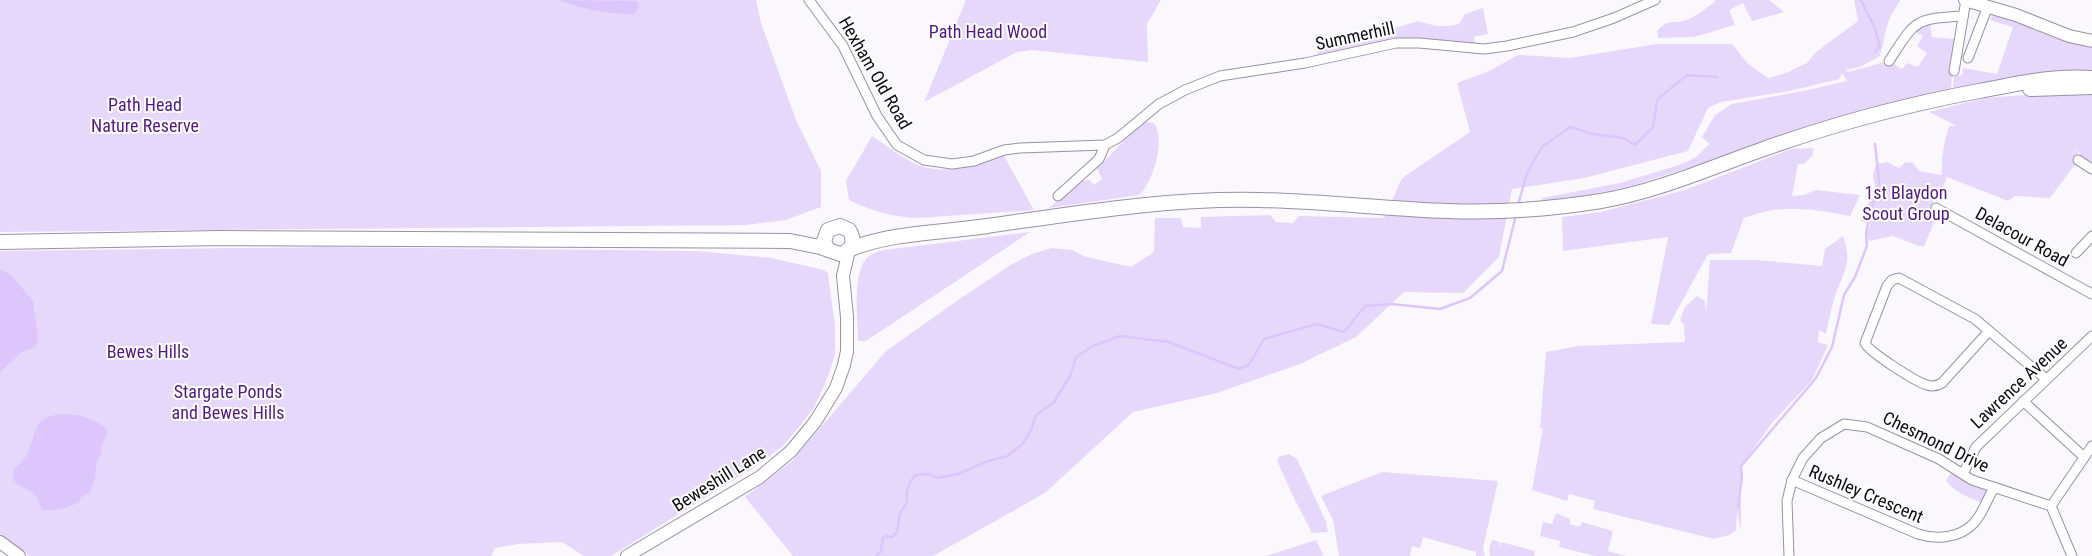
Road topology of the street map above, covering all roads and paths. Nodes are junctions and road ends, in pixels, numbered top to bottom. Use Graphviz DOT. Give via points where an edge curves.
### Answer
graph roads {
  1 [pos="810,0"];
  2 [pos="1655,0"];
  3 [pos="1966,0"];
  4 [pos="1988,6"];
  5 [pos="1963,16"];
  6 [pos="2090,41"];
  7 [pos="1968,58"];
  8 [pos="1889,61"];
  9 [pos="1954,71"];
  10 [pos="2092,78"];
  11 [pos="2092,87"];
  12 [pos="1987,90"];
  13 [pos="1104,145"];
  14 [pos="2078,160"];
  15 [pos="2092,169"];
  16 [pos="1058,196"];
  17 [pos="1936,208"];
  18 [pos="849,230"];
  19 [pos="827,232"];
  20 [pos="903,235"];
  21 [pos="2092,236"];
  22 [pos="790,241"];
  23 [pos="0,242"];
  24 [pos="849,250"];
  25 [pos="829,251"];
  26 [pos="2076,253"];
  27 [pos="843,276"];
  28 [pos="2092,294"];
  29 [pos="1989,331"];
  30 [pos="2092,336"];
  31 [pos="2046,379"];
  32 [pos="2023,401"];
  33 [pos="2092,446"];
  34 [pos="2084,457"];
  35 [pos="1963,474"];
  36 [pos="1792,480"];
  37 [pos="1994,488"];
  38 [pos="2051,506"];
  39 [pos="0,542"];
  40 [pos="19,556"];
  41 [pos="627,556"];
  42 [pos="1789,556"];
  43 [pos="2072,556"];
  1 -- 13 [label="street, Hexham Old Road" via="846,50 877,116 898,145 924,160 944,164 974,161 1020,148"];
  2 -- 13 [label="street, Summerhill" via="1573,32 1507,46 1475,48 1405,42 1305,63 1220,76 1159,104 1118,138"];
  3 -- 4 [label="street"];
  3 -- 5 [label="street"];
  4 -- 6 [label="street"];
  4 -- 7 [label="street"];
  5 -- 8 [label="street" via="1928,18 1917,23"];
  5 -- 9 [label="street"];
  10 -- 12 [label="main road" via="2034,80"];
  11 -- 12 [label="main road"];
  12 -- 20 [label="main road" via="1924,102 1836,126 1664,184 1604,200 1570,205 1447,211 1261,200 1180,201"];
  13 -- 16 [label="street" via="1089,173"];
  14 -- 15 [label="street"];
  17 -- 28 [label="street, Delacour Road"];
  18 -- 19 [label="main road" via="840,226"];
  18 -- 20 [label="main road"];
  18 -- 24 [label="main road" via="853,240"];
  19 -- 22 [label="main road"];
  19 -- 25 [label="main road" via="824,241"];
  20 -- 24 [label="main road"];
  21 -- 26 [label="street"];
  22 -- 23 [label="main road" via="220,238"];
  22 -- 25 [label="main road"];
  24 -- 25 [label="main road" via="840,254"];
  24 -- 27 [label="street, Beweshill Lane"];
  25 -- 27 [label="street, Beweshill Lane"];
  27 -- 41 [label="street, Beweshill Lane" via="847,317 844,365 836,388 804,437 760,477"];
  29 -- 29 [label="street" via="1975,319 1899,278 1887,286 1865,343 1872,353 1920,382 1935,386 1942,383"];
  29 -- 31 [label="street"];
  30 -- 31 [label="street, Lawrence Avenue"];
  31 -- 32 [label="street, Lawrence Avenue"];
  32 -- 34 [label="street"];
  32 -- 35 [label="street, Lawrence Avenue" via="1976,447"];
  33 -- 34 [label="street"];
  34 -- 38 [label="street"];
  35 -- 36 [label="street, Chesmond Drive" via="1938,459 1868,428 1844,424 1821,438 1803,458"];
  35 -- 37 [label="street, Chesmond Drive"];
  36 -- 37 [label="street, Rushley Crescent" via="1918,534 1937,537 1956,534 1975,522"];
  36 -- 42 [label="street, Chesmond Drive" via="1787,501"];
  37 -- 38 [label="street, Chesmond Drive"];
  38 -- 43 [label="street"];
  39 -- 40 [label="street"];
}
